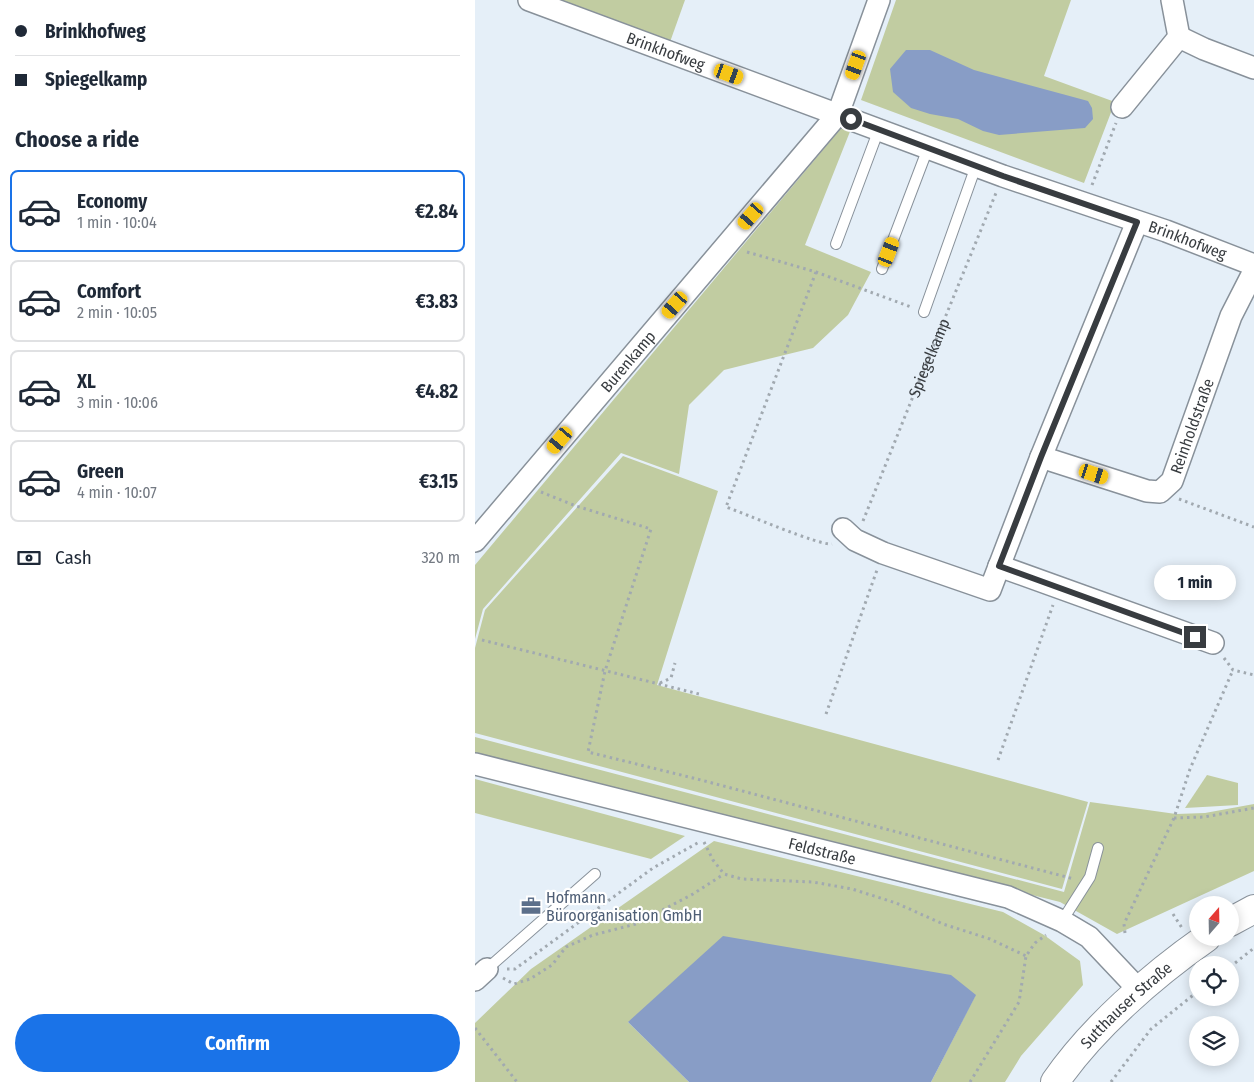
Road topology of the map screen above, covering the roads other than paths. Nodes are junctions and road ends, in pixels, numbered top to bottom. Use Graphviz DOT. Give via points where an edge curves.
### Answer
graph roads {
  1 [pos="529,0"];
  2 [pos="879,0"];
  3 [pos="1172,0"];
  4 [pos="1179,37"];
  5 [pos="1254,68"];
  6 [pos="1122,106"];
  7 [pos="838,114"];
  8 [pos="879,129"];
  9 [pos="928,148"];
  10 [pos="976,166"];
  11 [pos="1137,222"];
  12 [pos="836,244"];
  13 [pos="1254,265"];
  14 [pos="882,269"];
  15 [pos="1254,271"];
  16 [pos="924,312"];
  17 [pos="1041,457"];
  18 [pos="849,534"];
  19 [pos="475,541"];
  20 [pos="999,566"];
  21 [pos="1213,643"];
  22 [pos="475,764"];
  23 [pos="1098,848"];
  24 [pos="595,874"];
  25 [pos="1254,909"];
  26 [pos="1239,917"];
  27 [pos="1062,922"];
  28 [pos="1196,946"];
  29 [pos="479,973"];
  30 [pos="1140,991"];
  31 [pos="1055,1082"];
  1 -- 7 [label="street, Brinkhofweg"];
  2 -- 7 [label="street, Burenkamp"];
  3 -- 4 [label="street"];
  4 -- 5 [label="street"];
  4 -- 6 [label="street"];
  7 -- 8 [label="street, Brinkhofweg"];
  7 -- 19 [label="street, Burenkamp"];
  8 -- 9 [label="street, Brinkhofweg"];
  8 -- 12 [label="lane"];
  9 -- 10 [label="street, Brinkhofweg"];
  9 -- 14 [label="lane"];
  10 -- 11 [label="street, Brinkhofweg"];
  10 -- 16 [label="lane"];
  11 -- 13 [label="street, Brinkhofweg"];
  11 -- 17 [label="street"];
  15 -- 17 [label="street, Reinholdstraße" via="1231,316 1172,481 1160,492 1147,491"];
  17 -- 20 [label="street"];
  18 -- 20 [label="street" via="883,553 990,590"];
  20 -- 21 [label="street"];
  22 -- 27 [label="street, Feldstraße" via="1009,897"];
  23 -- 27 [label="lane" via="1087,883"];
  24 -- 29 [label="lane"];
  25 -- 26 [label="street"];
  27 -- 30 [label="street, Feldstraße" via="1089,937"];
  28 -- 30 [label="street, Sutthauser Straße"];
  30 -- 31 [label="street, Sutthauser Straße" via="1095,1032"];
}
